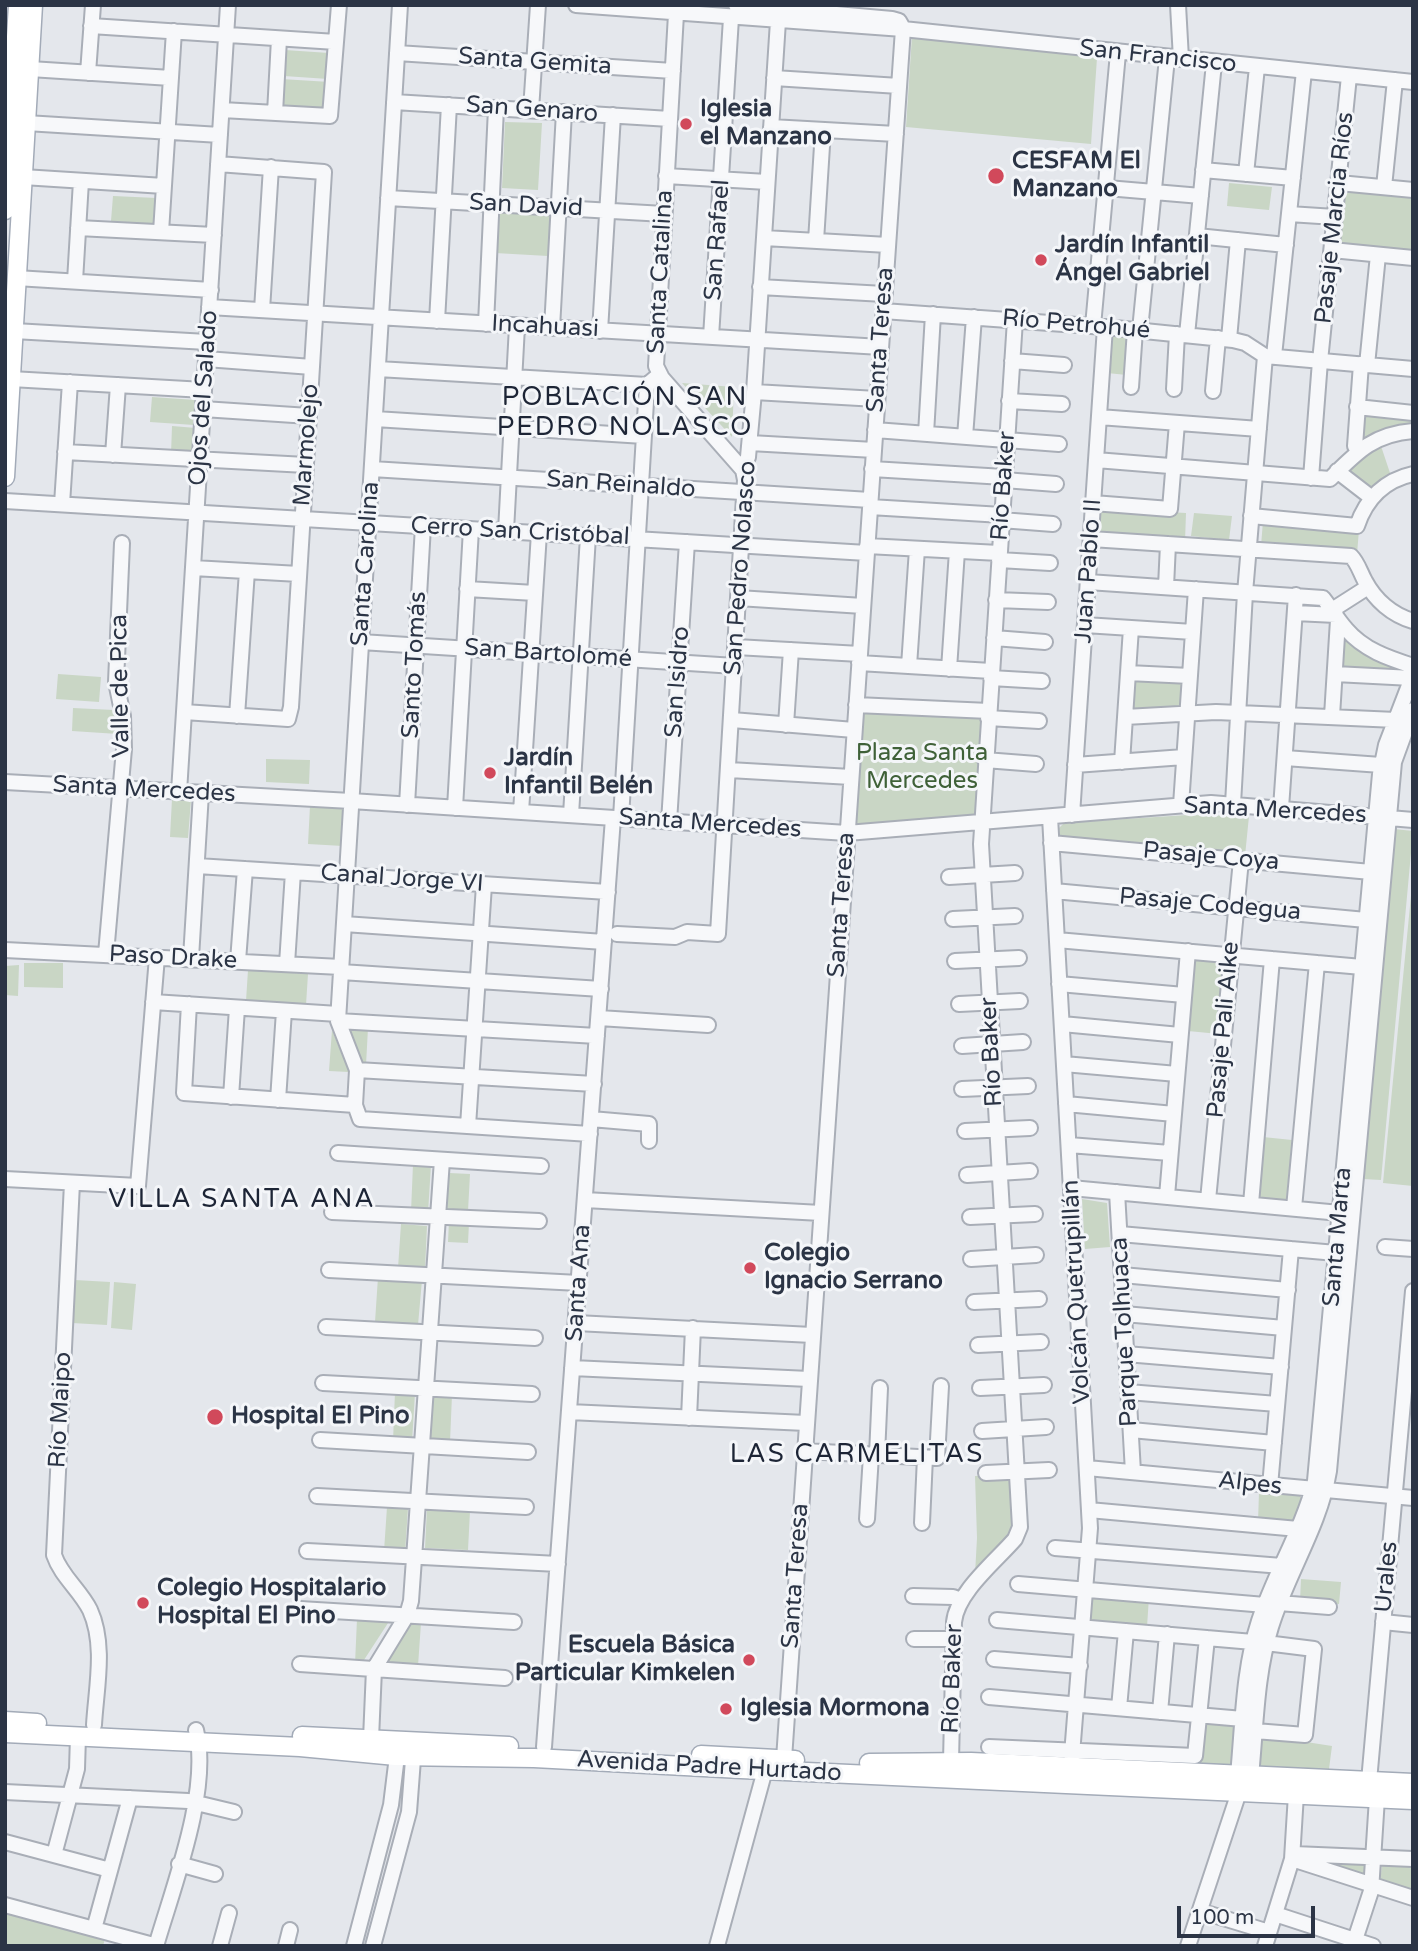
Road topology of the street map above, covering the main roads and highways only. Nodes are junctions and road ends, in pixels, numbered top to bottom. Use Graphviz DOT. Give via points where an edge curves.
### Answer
graph roads {
  1 [pos="18,5"];
  2 [pos="33,5"];
  3 [pos="8,111"];
  4 [pos="5,210"];
  5 [pos="12,249"];
  6 [pos="5,477"];
  7 [pos="5,1721"];
  8 [pos="86,1729"];
  9 [pos="5,1733"];
  10 [pos="197,1736"];
  11 [pos="406,1748"];
  12 [pos="1243,1781"];
  13 [pos="1413,1783"];
  14 [pos="1413,1800"];
  1 -- 3 [label="main road"];
  2 -- 5 [label="main road" via="23,177"];
  3 -- 4 [label="main road"];
  5 -- 6 [label="main road" via="16,278"];
  7 -- 8 [label="main road, Avenida Padre Hurtado"];
  8 -- 9 [label="main road, Avenida Padre Hurtado"];
  8 -- 10 [label="main road, Avenida Padre Hurtado"];
  10 -- 11 [label="main road, Avenida Padre Hurtado" via="300,1746"];
  10 -- 11 [label="main road, Avenida Padre Hurtado" via="371,1739"];
  11 -- 12 [label="main road, Avenida Padre Hurtado" via="765,1770"];
  11 -- 12 [label="main road, Avenida Padre Hurtado" via="544,1747 887,1764 1072,1759"];
  12 -- 13 [label="main road, Avenida Padre Hurtado"];
  12 -- 14 [label="main road, Avenida Padre Hurtado" via="1296,1794"];
}
